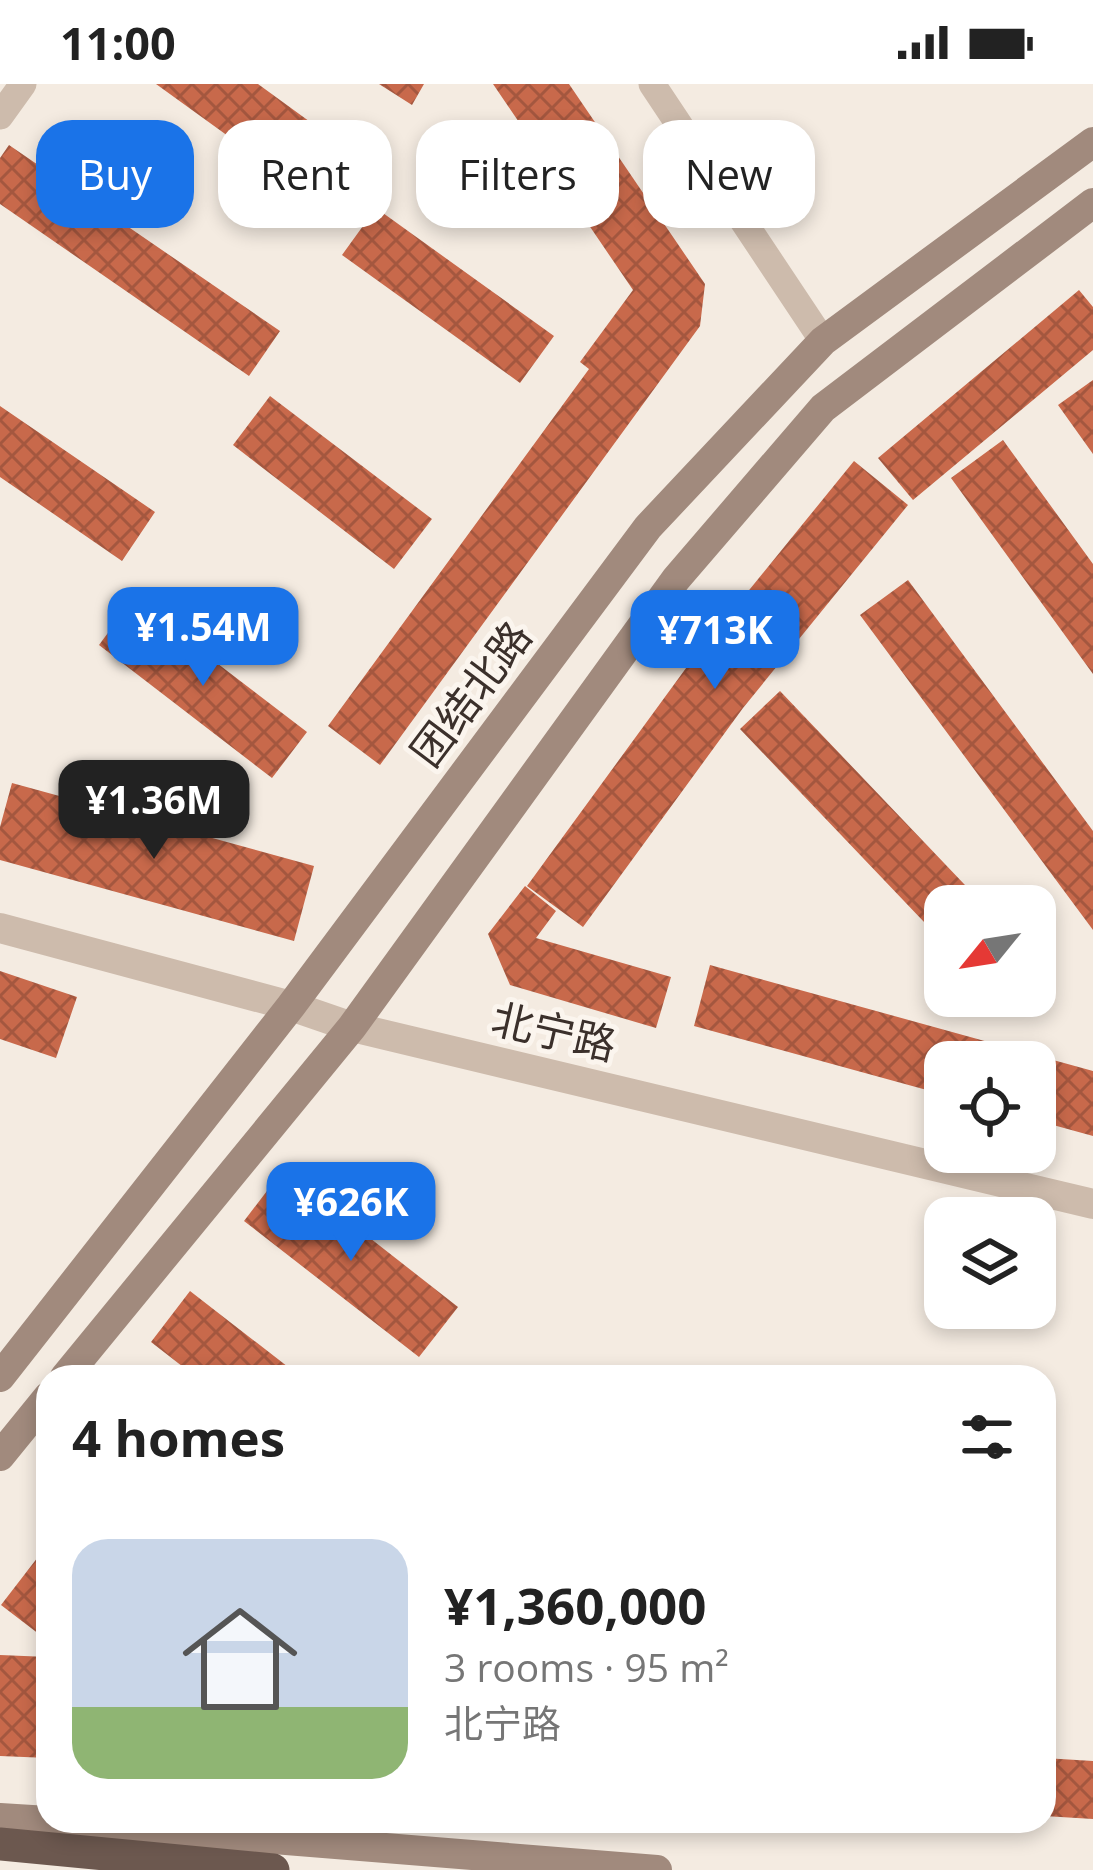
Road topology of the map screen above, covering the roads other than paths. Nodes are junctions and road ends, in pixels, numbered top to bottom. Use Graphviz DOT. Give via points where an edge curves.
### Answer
graph roads {
  1 [pos="22,84"];
  2 [pos="652,84"];
  3 [pos="0,116"];
  4 [pos="1093,142"];
  5 [pos="1093,203"];
  6 [pos="823,341"];
  7 [pos="0,928"];
  8 [pos="291,1006"];
  9 [pos="352,1027"];
  10 [pos="1093,1204"];
  11 [pos="74,1365"];
  12 [pos="0,1377"];
  13 [pos="36,1412"];
  14 [pos="0,1456"];
  15 [pos="0,1818"];
  16 [pos="36,1820"];
  17 [pos="199,1833"];
  18 [pos="0,1844"];
  19 [pos="273,1870"];
  20 [pos="658,1870"];
  1 -- 3 [label="street"];
  2 -- 6 [label="street"];
  4 -- 6 [label="main road, 团结北路"];
  5 -- 9 [label="main road" via="823,408 676,579"];
  6 -- 8 [label="main road, 团结北路" via="648,527"];
  7 -- 8 [label="street, 北宁路"];
  8 -- 9 [label="street, 北宁路"];
  8 -- 12 [label="main road, 团结北路"];
  9 -- 10 [label="street, 北宁路"];
  9 -- 11 [label="main road"];
  13 -- 14 [label="main road"];
  15 -- 16 [label="main road"];
  17 -- 20 [label="main road"];
  18 -- 19 [label="highway"];
}
